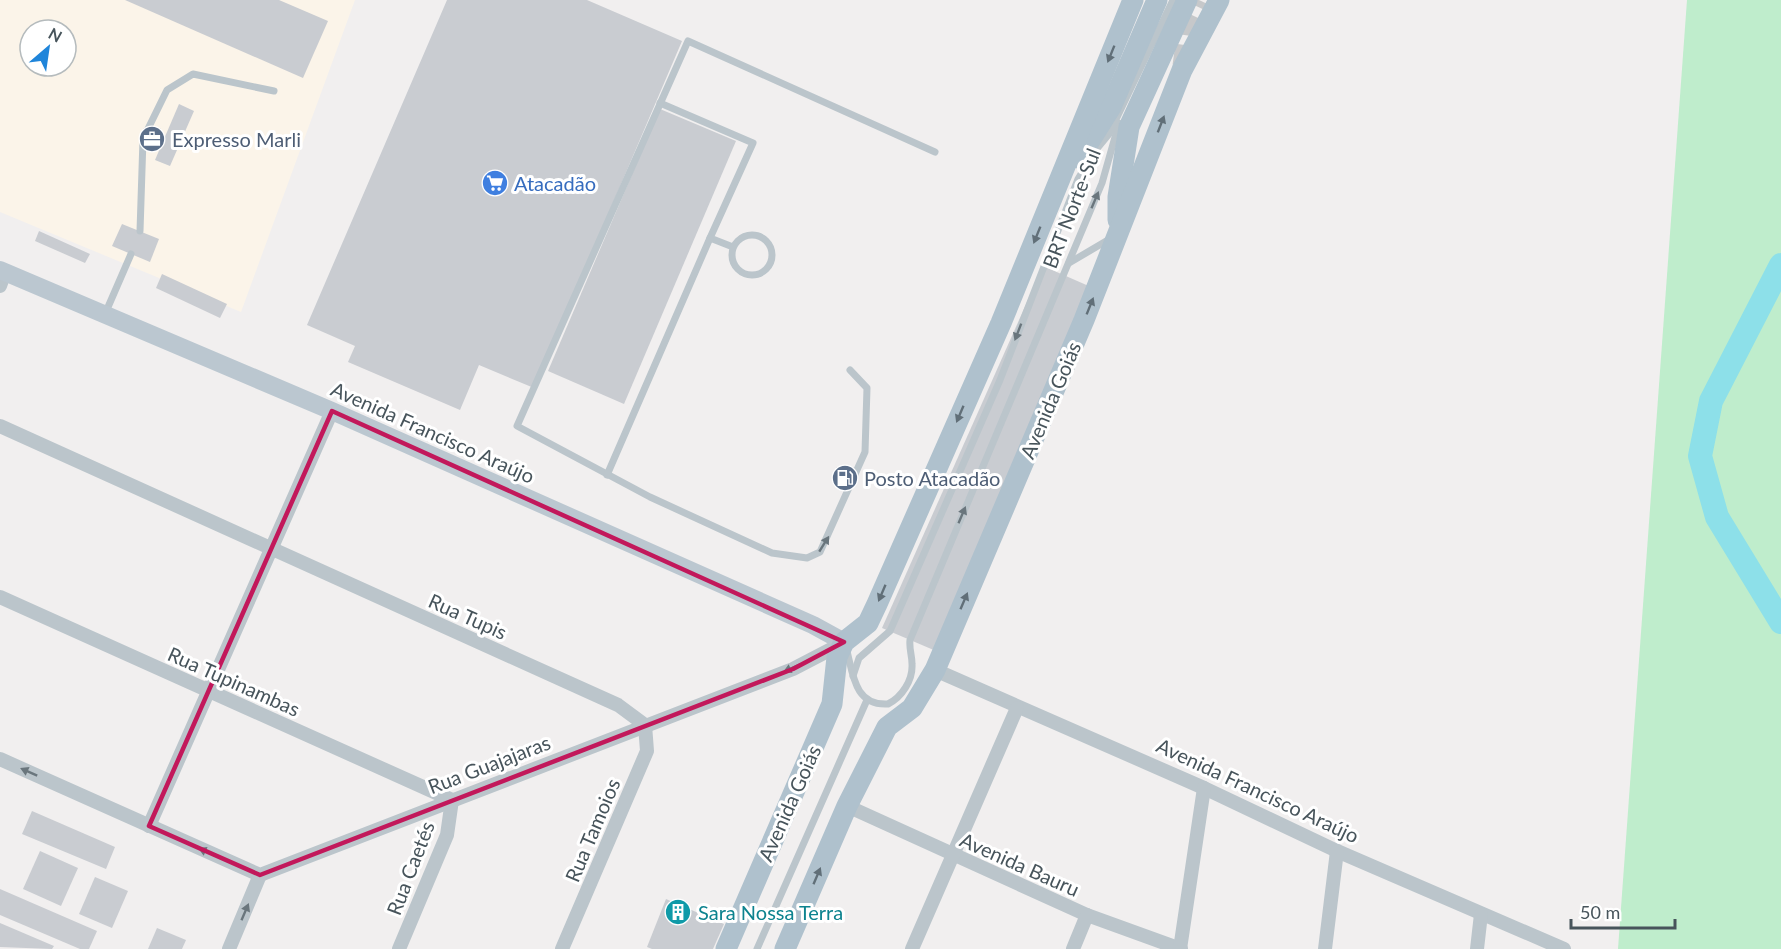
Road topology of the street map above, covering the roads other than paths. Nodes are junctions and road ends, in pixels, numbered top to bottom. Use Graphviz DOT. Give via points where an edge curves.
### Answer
graph roads {
  1 [pos="1132,0"];
  2 [pos="1157,0"];
  3 [pos="1173,0"];
  4 [pos="1187,0"];
  5 [pos="1219,0"];
  6 [pos="274,91"];
  7 [pos="660,103"];
  8 [pos="1122,112"];
  9 [pos="935,152"];
  10 [pos="1049,206"];
  11 [pos="140,231"];
  12 [pos="1119,233"];
  13 [pos="710,238"];
  14 [pos="733,247"];
  15 [pos="131,254"];
  16 [pos="1069,263"];
  17 [pos="2,276"];
  18 [pos="105,314"];
  19 [pos="850,370"];
  20 [pos="332,411"];
  21 [pos="0,426"];
  22 [pos="607,475"];
  23 [pos="272,548"];
  24 [pos="0,597"];
  25 [pos="844,642"];
  26 [pos="853,676"];
  27 [pos="931,678"];
  28 [pos="210,691"];
  29 [pos="867,700"];
  30 [pos="894,701"];
  31 [pos="1017,708"];
  32 [pos="645,725"];
  33 [pos="0,759"];
  34 [pos="1204,788"];
  35 [pos="452,800"];
  36 [pos="847,806"];
  37 [pos="150,826"];
  38 [pos="1337,851"];
  39 [pos="952,856"];
  40 [pos="260,875"];
  41 [pos="1481,914"];
  42 [pos="1087,915"];
  43 [pos="229,949"];
  44 [pos="399,949"];
  45 [pos="562,949"];
  46 [pos="726,949"];
  47 [pos="756,949"];
  48 [pos="785,949"];
  49 [pos="912,949"];
  50 [pos="1073,949"];
  51 [pos="1180,949"];
  52 [pos="1325,949"];
  53 [pos="1476,949"];
  54 [pos="1564,949"];
  1 -- 10 [label="main road, one-way"];
  2 -- 8 [label="main road"];
  3 -- 8 [label="lane"];
  4 -- 8 [label="main road"];
  12 -- 5 [label="main road, Avenida Goiás, one-way" via="1182,70"];
  6 -- 11 [label="lane" via="193,74 166,90 143,139"];
  7 -- 9 [label="lane" via="688,41"];
  7 -- 13 [label="lane" via="753,143"];
  7 -- 22 [label="lane" via="517,426"];
  8 -- 10 [label="main road"];
  8 -- 12 [label="main road" via="1129,127 1118,197"];
  16 -- 8 [label="lane, BRT Norte-Sul, one-way" via="1102,183"];
  8 -- 26 [label="lane, BRT Norte-Sul, one-way" via="1078,179 1000,380 890,630 859,658"];
  10 -- 25 [label="main road, one-way" via="877,604 868,622"];
  12 -- 16 [label="lane"];
  27 -- 12 [label="main road, Avenida Goiás, one-way"];
  13 -- 14 [label="lane"];
  13 -- 22 [label="lane"];
  14 -- 14 [label="lane" via="733,262 744,273 759,273 770,262 770,247 759,236 744,236"];
  15 -- 18 [label="lane"];
  30 -- 16 [label="lane, BRT Norte-Sul, one-way" via="904,691 912,668 910,640"];
  17 -- 18 [label="street, Avenida Francisco Araújo"];
  18 -- 20 [label="street, Avenida Francisco Araújo"];
  22 -- 19 [label="lane, one-way" via="772,553 807,558 820,552 831,532 864,452 867,388"];
  20 -- 23 [label="street"];
  20 -- 25 [label="street, Avenida Francisco Araújo"];
  21 -- 23 [label="street, Rua Tupis"];
  23 -- 28 [label="street"];
  23 -- 32 [label="street, Rua Tupis" via="618,705"];
  24 -- 28 [label="street, Rua Tupinambas"];
  25 -- 26 [label="lane"];
  25 -- 32 [label="street, Rua Guajajaras, one-way" via="793,669"];
  25 -- 46 [label="main road, Avenida Goiás" via="837,657 832,704"];
  26 -- 29 [label="lane" via="860,694"];
  27 -- 30 [label="lane"];
  27 -- 31 [label="street, Avenida Francisco Araújo"];
  27 -- 36 [label="main road, Avenida Goiás" via="912,708 887,727"];
  28 -- 35 [label="street, Rua Tupinambas"];
  28 -- 37 [label="street"];
  29 -- 30 [label="lane" via="881,704"];
  29 -- 47 [label="lane"];
  31 -- 34 [label="street, Avenida Francisco Araújo"];
  31 -- 39 [label="street"];
  32 -- 35 [label="street, Rua Guajajaras"];
  32 -- 45 [label="street, Rua Tamoios" via="647,751"];
  37 -- 33 [label="street, one-way"];
  34 -- 38 [label="street, Avenida Francisco Araújo"];
  34 -- 51 [label="street"];
  35 -- 40 [label="street, Rua Guajajaras"];
  35 -- 44 [label="street, Rua Caetés" via="447,835"];
  36 -- 39 [label="street, Avenida Bauru"];
  48 -- 36 [label="main road, Avenida Goiás, one-way"];
  40 -- 37 [label="street, one-way"];
  38 -- 41 [label="street, Avenida Francisco Araújo"];
  38 -- 52 [label="street"];
  39 -- 42 [label="street, Avenida Bauru"];
  39 -- 49 [label="street"];
  43 -- 40 [label="street, one-way"];
  41 -- 53 [label="street"];
  41 -- 54 [label="street, Avenida Francisco Araújo"];
  42 -- 50 [label="street"];
  42 -- 51 [label="street, Avenida Bauru"];
}
